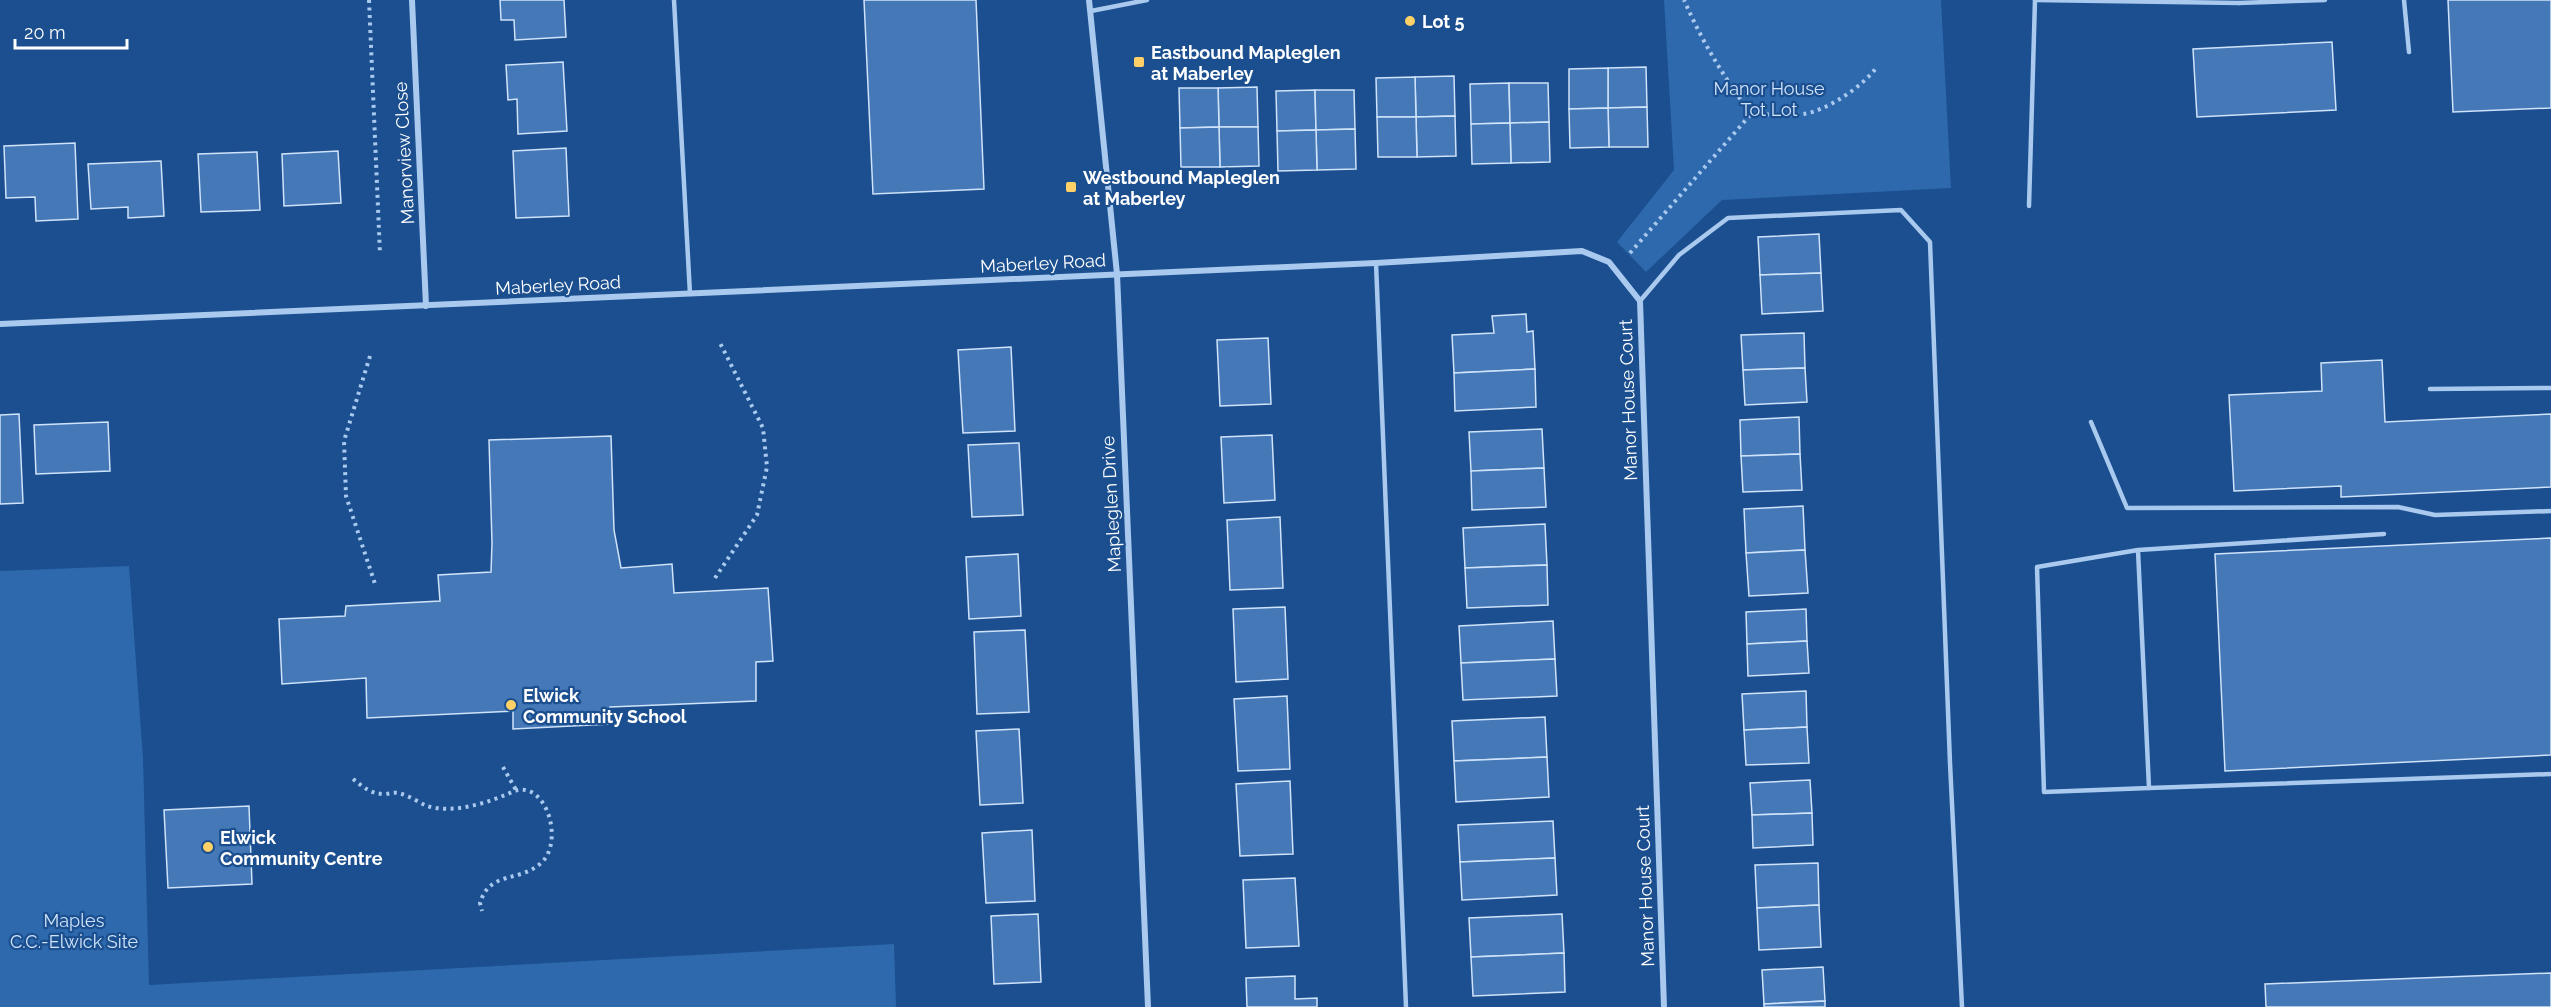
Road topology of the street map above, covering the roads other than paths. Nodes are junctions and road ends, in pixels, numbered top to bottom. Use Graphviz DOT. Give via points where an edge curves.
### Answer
graph roads {
  1 [pos="412,0"];
  2 [pos="674,0"];
  3 [pos="1089,0"];
  4 [pos="1148,0"];
  5 [pos="2035,0"];
  6 [pos="2325,0"];
  7 [pos="2404,0"];
  8 [pos="2132,1"];
  9 [pos="2239,2"];
  10 [pos="1091,11"];
  11 [pos="2409,51"];
  12 [pos="2029,206"];
  13 [pos="1376,263"];
  14 [pos="1117,274"];
  15 [pos="690,294"];
  16 [pos="1640,300"];
  17 [pos="426,306"];
  18 [pos="0,324"];
  19 [pos="2551,388"];
  20 [pos="2430,389"];
  21 [pos="2091,422"];
  22 [pos="2551,512"];
  23 [pos="2384,534"];
  24 [pos="2138,550"];
  25 [pos="2551,774"];
  26 [pos="2149,788"];
  27 [pos="1148,1007"];
  28 [pos="1406,1007"];
  29 [pos="1664,1007"];
  30 [pos="1962,1007"];
  1 -- 17 [label="street, Manorview Close"];
  2 -- 15 [label="lane"];
  3 -- 10 [label="street, Mapleglen Drive"];
  4 -- 10 [label="lane"];
  5 -- 8 [label="lane"];
  5 -- 12 [label="lane"];
  6 -- 9 [label="lane"];
  7 -- 11 [label="lane"];
  8 -- 9 [label="lane"];
  10 -- 14 [label="street, Mapleglen Drive"];
  13 -- 14 [label="street, Manor House Court"];
  13 -- 16 [label="street, Manor House Court" via="1582,251 1609,262"];
  13 -- 28 [label="lane"];
  14 -- 15 [label="street, Maberley Road"];
  14 -- 27 [label="street, Mapleglen Drive"];
  15 -- 17 [label="street, Maberley Road"];
  16 -- 29 [label="street, Manor House Court"];
  16 -- 30 [label="lane" via="1679,255 1728,218 1901,210 1930,242"];
  17 -- 18 [label="street, Maberley Road"];
  19 -- 20 [label="lane"];
  21 -- 22 [label="lane" via="2127,508 2398,507 2434,515"];
  23 -- 24 [label="lane"];
  24 -- 26 [label="lane"];
  24 -- 26 [label="lane" via="2037,567 2044,792"];
  25 -- 26 [label="lane"];
}
